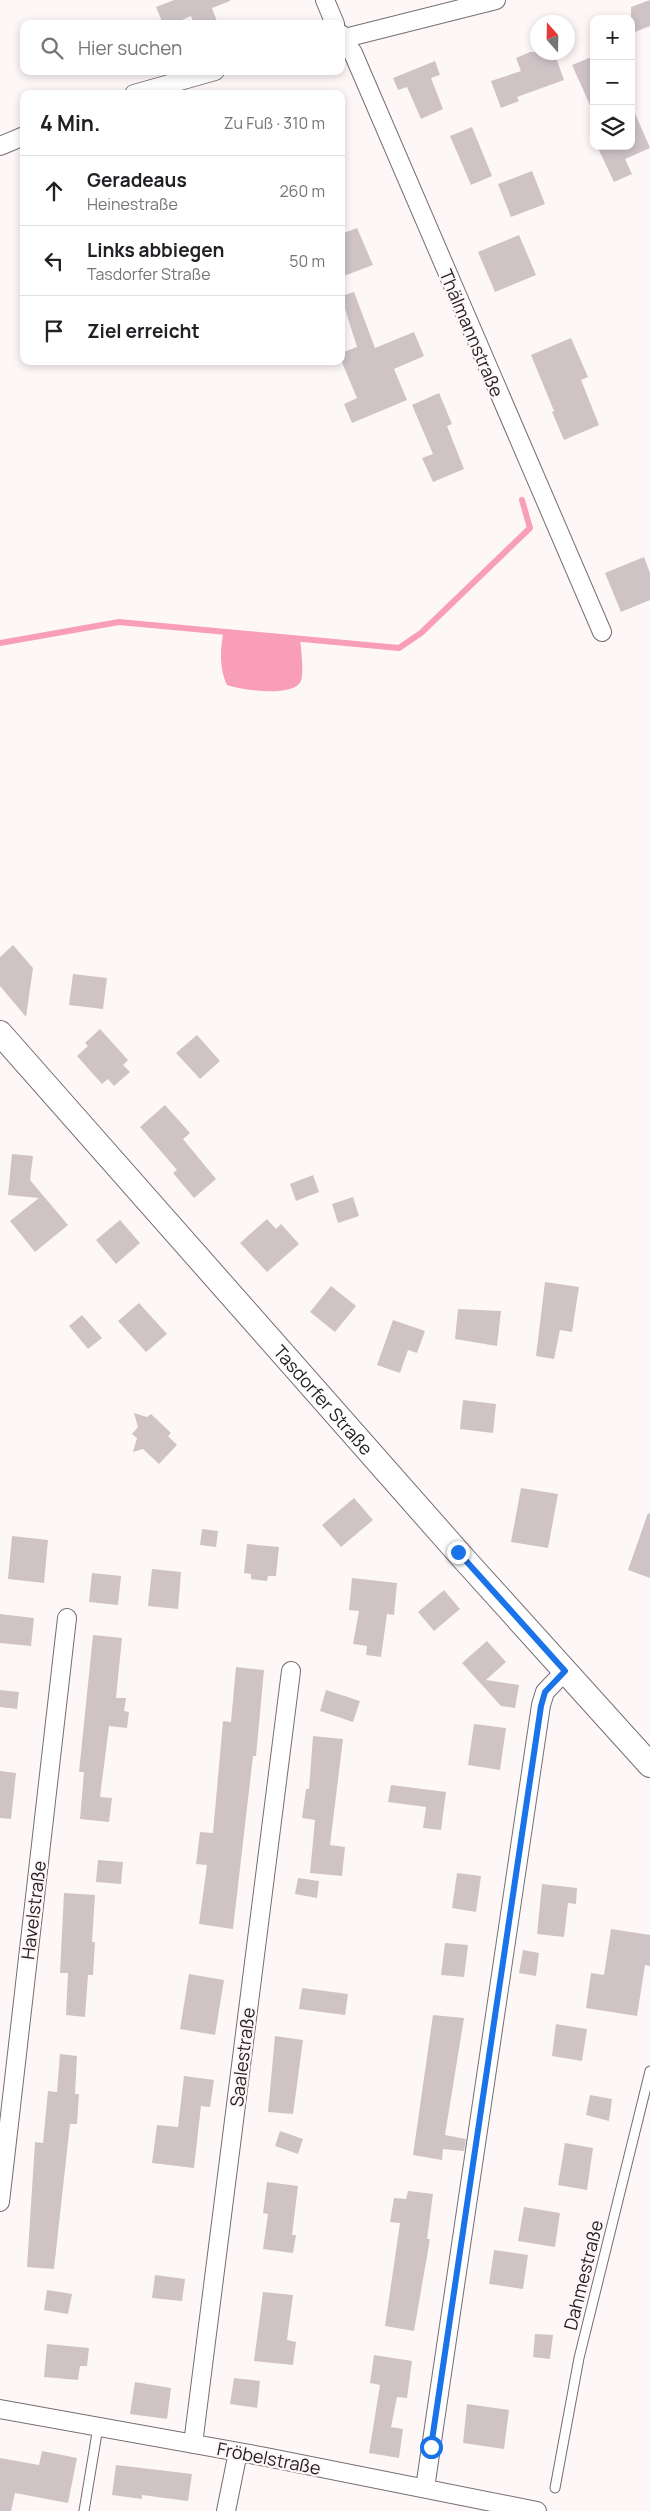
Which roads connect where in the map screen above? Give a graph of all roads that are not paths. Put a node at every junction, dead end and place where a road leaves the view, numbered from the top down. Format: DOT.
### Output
graph roads {
  1 [pos="324,0"];
  2 [pos="496,0"];
  3 [pos="333,20"];
  4 [pos="345,33"];
  5 [pos="345,41"];
  6 [pos="201,75"];
  7 [pos="148,90"];
  8 [pos="20,138"];
  9 [pos="0,146"];
  10 [pos="602,632"];
  11 [pos="0,1033"];
  12 [pos="67,1618"];
  13 [pos="291,1671"];
  14 [pos="565,1671"];
  15 [pos="650,1765"];
  16 [pos="650,2071"];
  17 [pos="0,2202"];
  18 [pos="0,2409"];
  19 [pos="98,2428"];
  20 [pos="193,2444"];
  21 [pos="238,2452"];
  22 [pos="425,2488"];
  23 [pos="555,2488"];
  24 [pos="84,2511"];
  25 [pos="226,2511"];
  26 [pos="537,2511"];
  1 -- 3 [label="street, Thälmannstraße"];
  2 -- 4 [label="street"];
  5 -- 10 [label="street, Thälmannstraße"];
  6 -- 7 [label="street"];
  8 -- 9 [label="street"];
  11 -- 14 [label="main road, Tasdorfer Straße"];
  12 -- 17 [label="street, Havelstraße"];
  13 -- 20 [label="street, Saalestraße"];
  14 -- 15 [label="main road, Tasdorfer Straße"];
  14 -- 22 [label="street"];
  16 -- 23 [label="lane, Dahmestraße"];
  18 -- 19 [label="street, Fröbelstraße"];
  19 -- 20 [label="street, Fröbelstraße"];
  19 -- 24 [label="lane"];
  20 -- 21 [label="street, Fröbelstraße"];
  21 -- 22 [label="street, Fröbelstraße"];
  21 -- 25 [label="street"];
  22 -- 26 [label="street, Fröbelstraße"];
}
